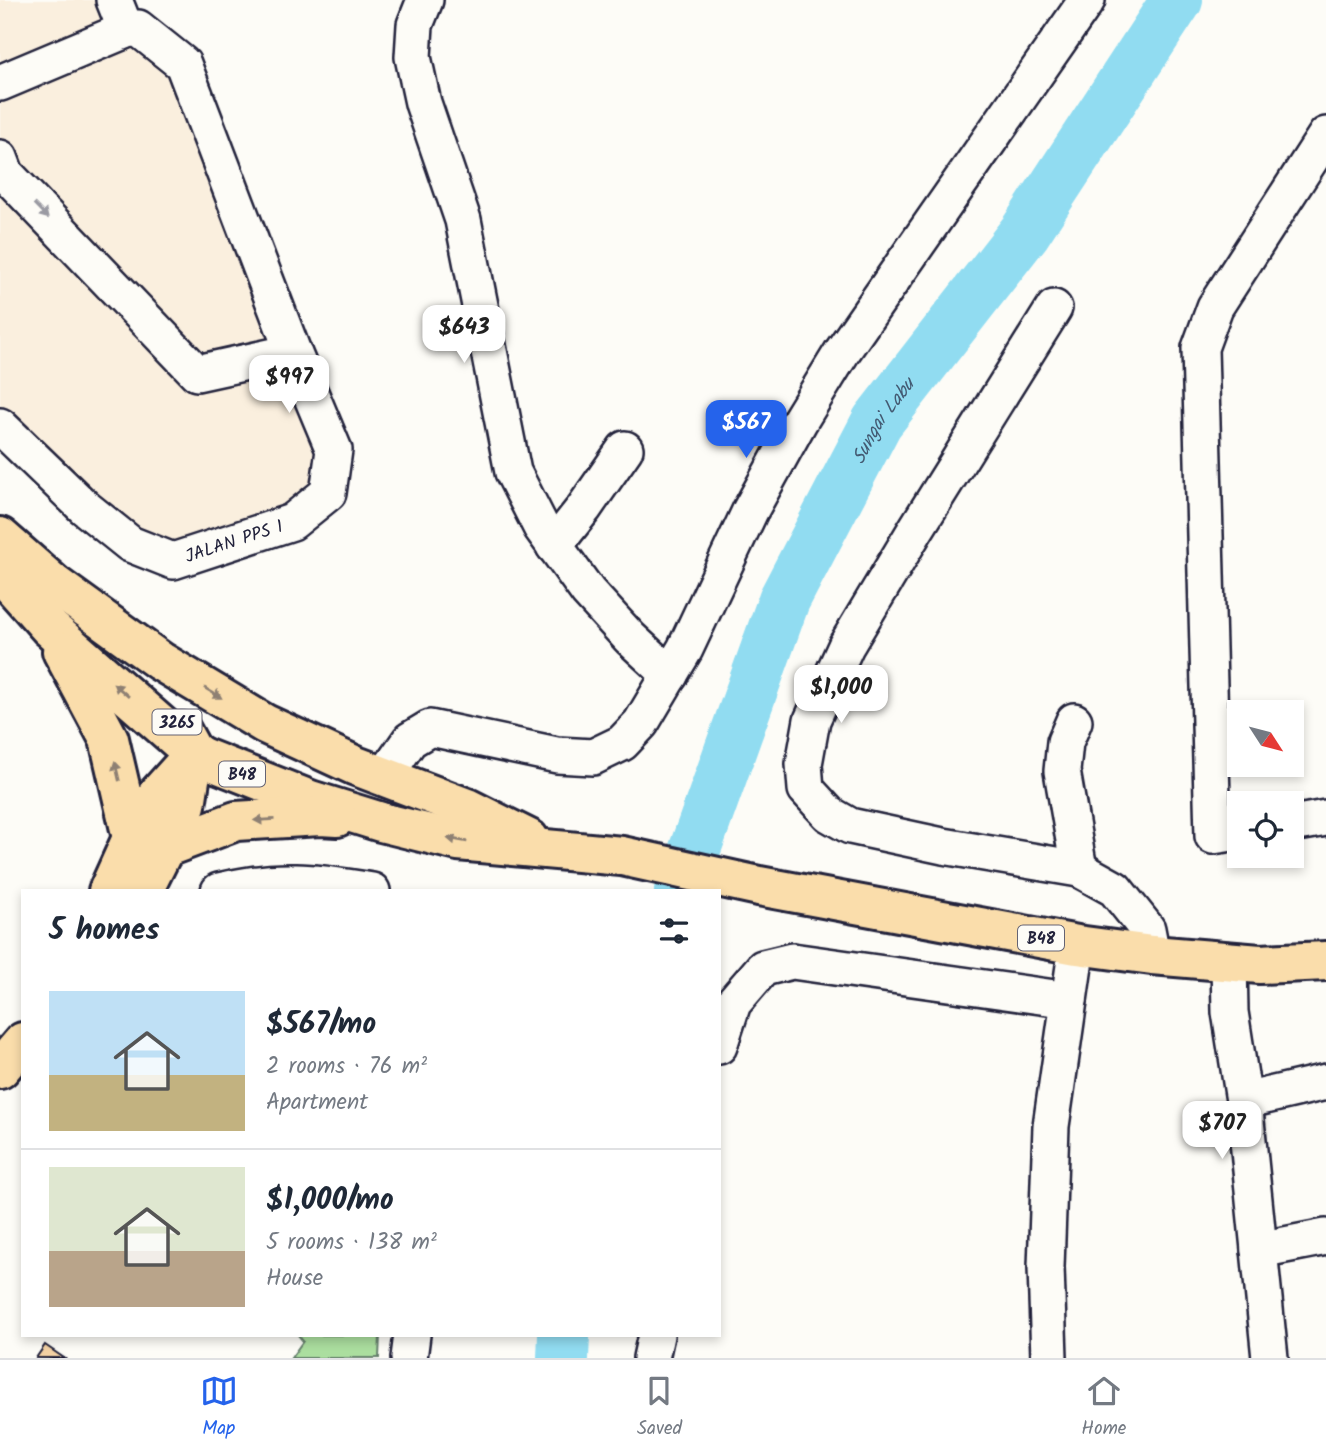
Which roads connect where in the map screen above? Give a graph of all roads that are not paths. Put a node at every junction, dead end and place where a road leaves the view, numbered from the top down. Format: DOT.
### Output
graph roads {
  1 [pos="425,0"];
  2 [pos="1087,0"];
  3 [pos="126,20"];
  4 [pos="0,83"];
  5 [pos="1326,135"];
  6 [pos="0,158"];
  7 [pos="1054,308"];
  8 [pos="293,352"];
  9 [pos="0,426"];
  10 [pos="625,449"];
  11 [pos="0,537"];
  12 [pos="554,546"];
  13 [pos="0,572"];
  14 [pos="55,586"];
  15 [pos="50,628"];
  16 [pos="670,675"];
  17 [pos="1074,721"];
  18 [pos="194,754"];
  19 [pos="370,771"];
  20 [pos="1326,818"];
  21 [pos="380,822"];
  22 [pos="1304,822"];
  23 [pos="1227,834"];
  24 [pos="149,843"];
  25 [pos="549,850"];
  26 [pos="1079,869"];
  27 [pos="110,889"];
  28 [pos="143,889"];
  29 [pos="230,889"];
  30 [pos="359,889"];
  31 [pos="1077,945"];
  32 [pos="1153,955"];
  33 [pos="1229,961"];
  34 [pos="1326,961"];
  35 [pos="1069,1000"];
  36 [pos="721,1040"];
  37 [pos="21,1044"];
  38 [pos="0,1069"];
  39 [pos="1326,1082"];
  40 [pos="1244,1101"];
  41 [pos="1326,1237"];
  42 [pos="1259,1250"];
  43 [pos="412,1337"];
  44 [pos="656,1337"];
  45 [pos="409,1358"];
  46 [pos="652,1358"];
  47 [pos="1048,1358"];
  48 [pos="1270,1358"];
  1 -- 12 [label="street"];
  2 -- 16 [label="street"];
  3 -- 4 [label="street"];
  3 -- 8 [label="street, JALAN PPS 1"];
  5 -- 23 [label="street"];
  6 -- 8 [label="street, one-way"];
  7 -- 26 [label="street"];
  8 -- 9 [label="street, JALAN PPS 1"];
  10 -- 12 [label="street"];
  11 -- 14 [label="main road, B48"];
  12 -- 16 [label="street"];
  13 -- 15 [label="main road, B48"];
  14 -- 18 [label="main road, 3265"];
  14 -- 19 [label="main road, B48, one-way"];
  18 -- 15 [label="main road, B48, one-way"];
  24 -- 15 [label="main road, one-way"];
  16 -- 19 [label="street"];
  17 -- 26 [label="street"];
  18 -- 19 [label="main road, 3265"];
  18 -- 21 [label="main road, B48"];
  18 -- 24 [label="main road, 3265"];
  19 -- 25 [label="main road, B48"];
  20 -- 22 [label="street"];
  21 -- 24 [label="main road, one-way"];
  25 -- 21 [label="main road, B48, one-way"];
  24 -- 27 [label="main road, 3265"];
  24 -- 28 [label="main road, 3265"];
  25 -- 31 [label="main road, B48"];
  26 -- 32 [label="street"];
  29 -- 30 [label="street"];
  31 -- 32 [label="main road, B48"];
  31 -- 35 [label="street"];
  32 -- 33 [label="main road, B48"];
  33 -- 34 [label="main road, B48"];
  33 -- 40 [label="street"];
  35 -- 36 [label="street"];
  35 -- 47 [label="street"];
  37 -- 38 [label="main road"];
  39 -- 40 [label="street"];
  40 -- 42 [label="street"];
  41 -- 42 [label="street"];
  42 -- 48 [label="street"];
  43 -- 45 [label="street"];
  44 -- 46 [label="street"];
}
